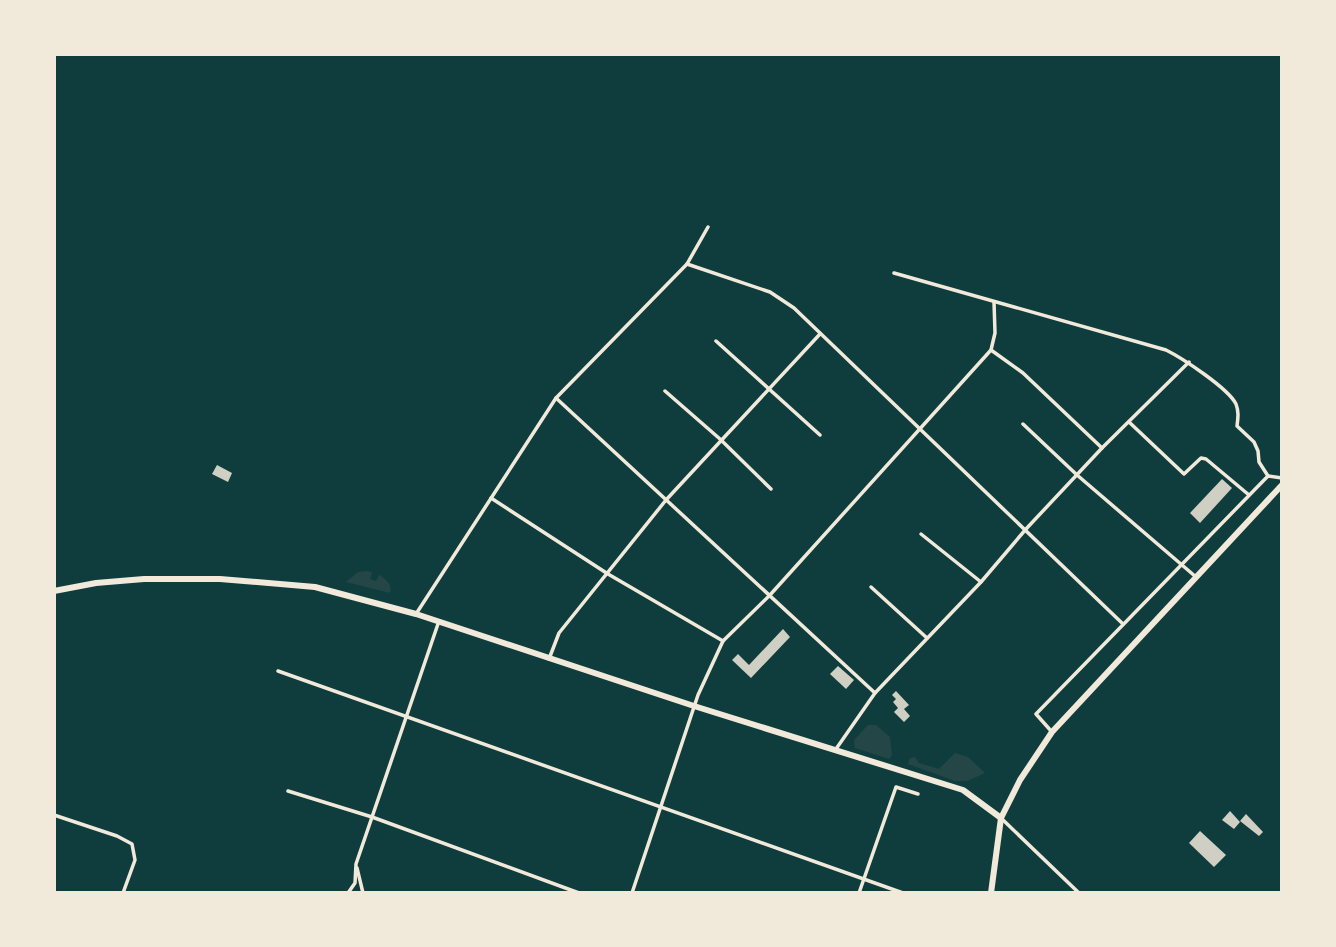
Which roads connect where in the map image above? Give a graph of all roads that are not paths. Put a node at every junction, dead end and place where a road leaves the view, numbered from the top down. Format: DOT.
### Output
graph roads {
  1 [pos="708,227"];
  2 [pos="687,264"];
  3 [pos="894,273"];
  4 [pos="994,302"];
  5 [pos="820,334"];
  6 [pos="716,341"];
  7 [pos="991,350"];
  8 [pos="1189,362"];
  9 [pos="767,389"];
  10 [pos="665,391"];
  11 [pos="556,398"];
  12 [pos="1129,422"];
  13 [pos="1023,424"];
  14 [pos="920,427"];
  15 [pos="820,435"];
  16 [pos="720,439"];
  17 [pos="1102,448"];
  18 [pos="1077,475"];
  19 [pos="1268,476"];
  20 [pos="1282,478"];
  21 [pos="1282,485"];
  22 [pos="771,489"];
  23 [pos="1249,495"];
  24 [pos="491,498"];
  25 [pos="666,500"];
  26 [pos="1026,529"];
  27 [pos="921,534"];
  28 [pos="1180,564"];
  29 [pos="608,574"];
  30 [pos="1196,577"];
  31 [pos="981,582"];
  32 [pos="871,587"];
  33 [pos="54,592"];
  34 [pos="771,596"];
  35 [pos="416,614"];
  36 [pos="439,621"];
  37 [pos="1123,624"];
  38 [pos="927,638"];
  39 [pos="723,641"];
  40 [pos="549,659"];
  41 [pos="278,671"];
  42 [pos="875,693"];
  43 [pos="694,706"];
  44 [pos="406,715"];
  45 [pos="1052,732"];
  46 [pos="836,749"];
  47 [pos="288,791"];
  48 [pos="918,794"];
  49 [pos="661,808"];
  50 [pos="54,815"];
  51 [pos="372,817"];
  52 [pos="1001,818"];
  53 [pos="356,864"];
  54 [pos="864,879"];
  55 [pos="123,893"];
  56 [pos="348,893"];
  57 [pos="363,893"];
  58 [pos="579,893"];
  59 [pos="632,893"];
  60 [pos="859,893"];
  61 [pos="903,893"];
  62 [pos="991,893"];
  63 [pos="1079,893"];
  1 -- 2 [label="street"];
  2 -- 5 [label="street"];
  2 -- 11 [label="street"];
  3 -- 4 [label="street"];
  4 -- 7 [label="street"];
  4 -- 8 [label="street"];
  5 -- 9 [label="street"];
  5 -- 14 [label="street"];
  6 -- 9 [label="street"];
  7 -- 14 [label="street"];
  7 -- 17 [label="street"];
  8 -- 12 [label="street"];
  8 -- 19 [label="street"];
  9 -- 15 [label="street"];
  9 -- 16 [label="street"];
  10 -- 16 [label="street"];
  11 -- 24 [label="street"];
  11 -- 25 [label="street"];
  12 -- 17 [label="street"];
  12 -- 23 [label="street"];
  13 -- 18 [label="street"];
  14 -- 26 [label="street"];
  14 -- 34 [label="street"];
  16 -- 22 [label="street"];
  16 -- 25 [label="street"];
  17 -- 18 [label="street"];
  18 -- 26 [label="street"];
  18 -- 28 [label="street"];
  19 -- 20 [label="street"];
  19 -- 23 [label="street"];
  21 -- 30 [label="main road"];
  23 -- 28 [label="street"];
  24 -- 29 [label="street"];
  24 -- 35 [label="street"];
  25 -- 29 [label="street"];
  25 -- 34 [label="street"];
  26 -- 31 [label="street"];
  26 -- 37 [label="street"];
  27 -- 31 [label="street"];
  28 -- 30 [label="street"];
  28 -- 37 [label="street"];
  29 -- 39 [label="street"];
  29 -- 40 [label="street"];
  30 -- 45 [label="main road"];
  31 -- 38 [label="street"];
  32 -- 38 [label="street"];
  33 -- 35 [label="main road"];
  34 -- 39 [label="street"];
  34 -- 42 [label="street"];
  35 -- 36 [label="main road"];
  36 -- 40 [label="main road"];
  36 -- 44 [label="street"];
  37 -- 45 [label="street"];
  38 -- 42 [label="street"];
  39 -- 43 [label="street"];
  40 -- 43 [label="main road"];
  41 -- 44 [label="street"];
  42 -- 46 [label="street"];
  43 -- 46 [label="main road"];
  43 -- 49 [label="street"];
  44 -- 49 [label="street"];
  44 -- 51 [label="street"];
  45 -- 52 [label="main road"];
  46 -- 52 [label="main road"];
  47 -- 51 [label="street"];
  48 -- 54 [label="street"];
  49 -- 54 [label="street"];
  49 -- 59 [label="street"];
  50 -- 55 [label="street"];
  51 -- 53 [label="street"];
  51 -- 58 [label="street"];
  52 -- 62 [label="main road"];
  52 -- 63 [label="street"];
  53 -- 56 [label="street"];
  53 -- 57 [label="street"];
  54 -- 60 [label="street"];
  54 -- 61 [label="street"];
}
